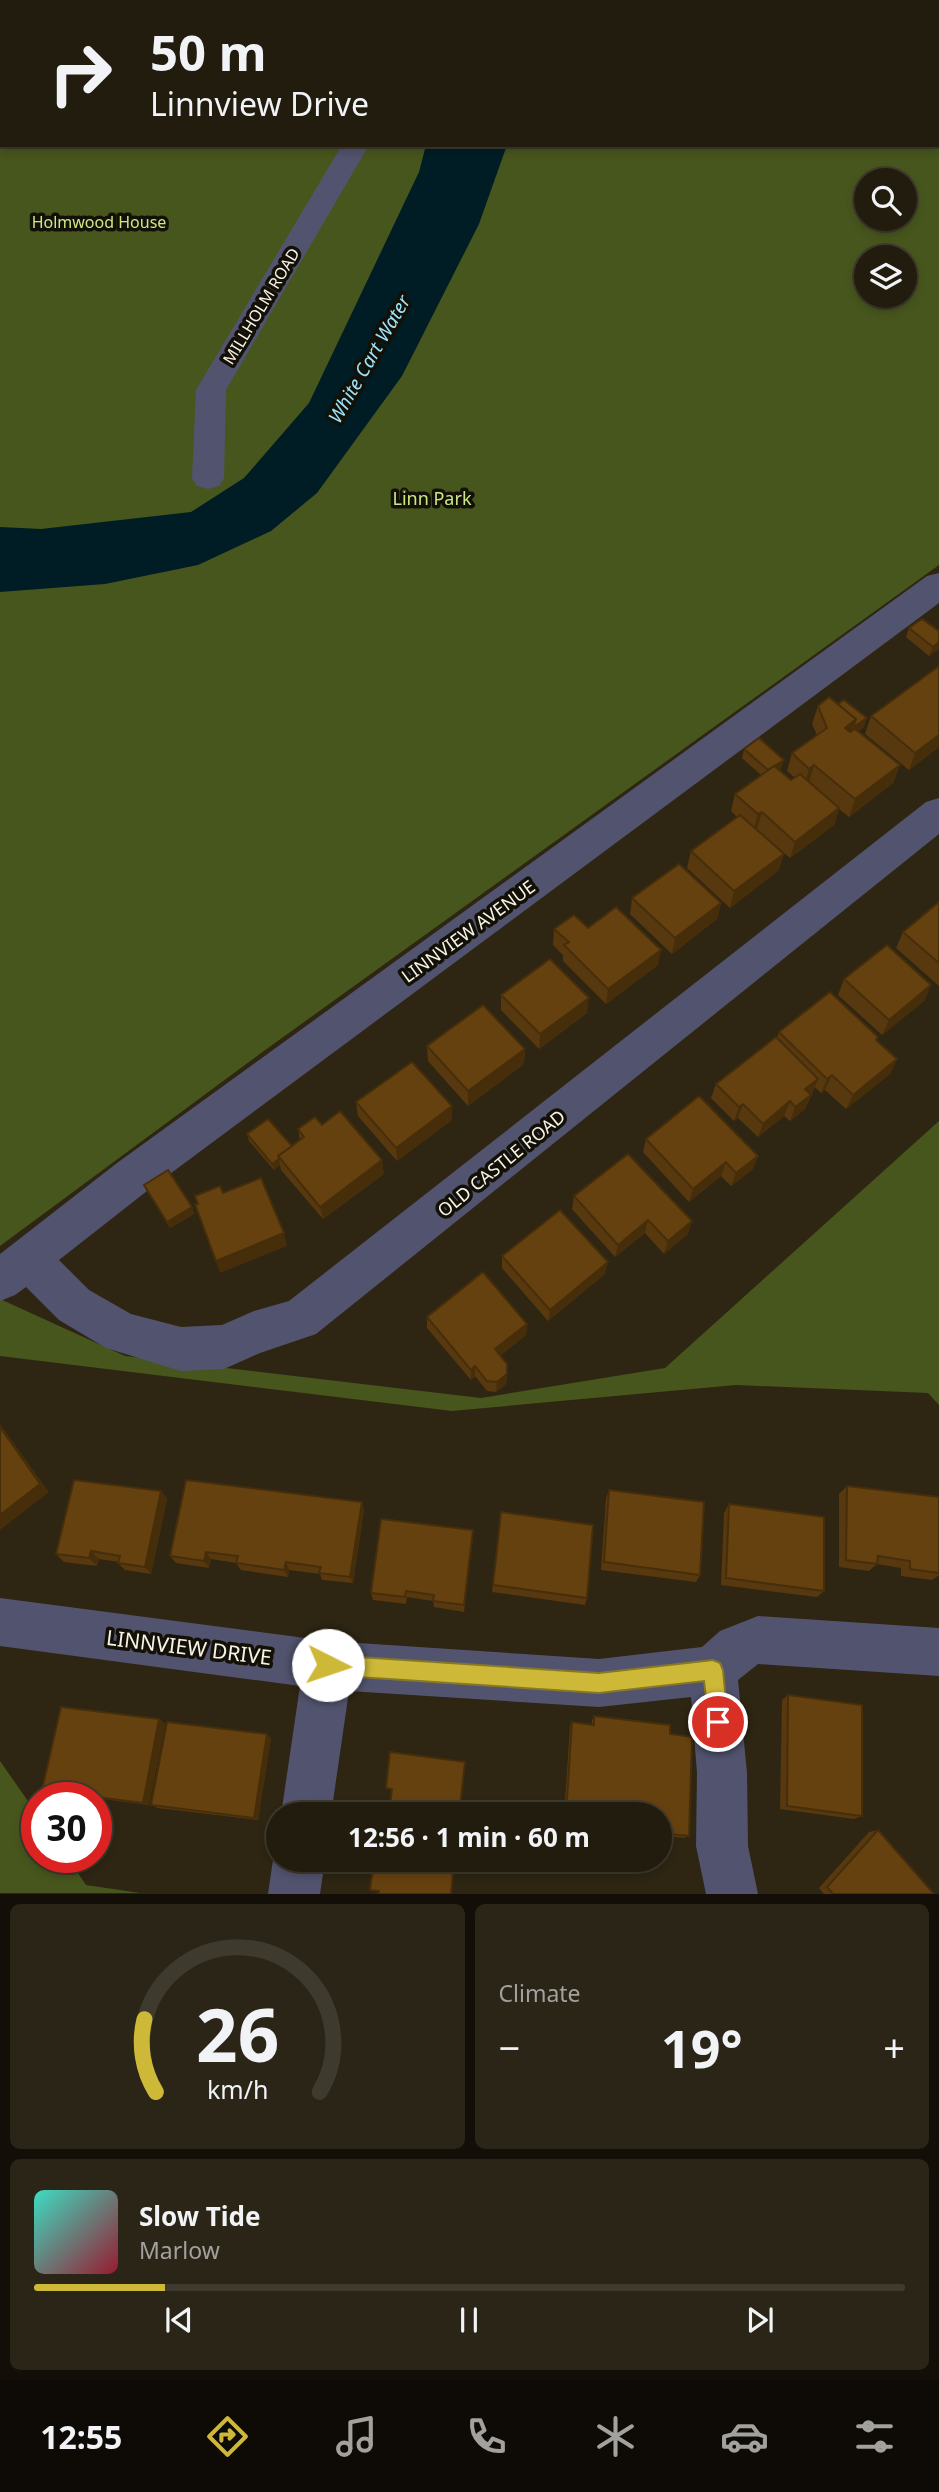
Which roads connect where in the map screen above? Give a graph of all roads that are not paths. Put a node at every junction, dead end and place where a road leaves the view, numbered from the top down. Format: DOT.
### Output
graph roads {
  1 [pos="355,147"];
  2 [pos="208,478"];
  3 [pos="939,585"];
  4 [pos="939,813"];
  5 [pos="14,1270"];
  6 [pos="0,1622"];
  7 [pos="939,1652"];
  8 [pos="328,1665"];
  9 [pos="713,1670"];
  10 [pos="308,1802"];
  11 [pos="297,1872"];
  12 [pos="294,1894"];
  13 [pos="732,1894"];
  1 -- 2 [label="street, MILLHOLM ROAD"];
  3 -- 5 [label="street, LINNVIEW AVENUE"];
  4 -- 5 [label="street, OLD CASTLE ROAD"];
  6 -- 8 [label="street, LINNVIEW DRIVE"];
  7 -- 9 [label="street"];
  8 -- 9 [label="street, LINNVIEW DRIVE"];
  8 -- 10 [label="street"];
  9 -- 13 [label="street"];
  11 -- 12 [label="street"];
}
